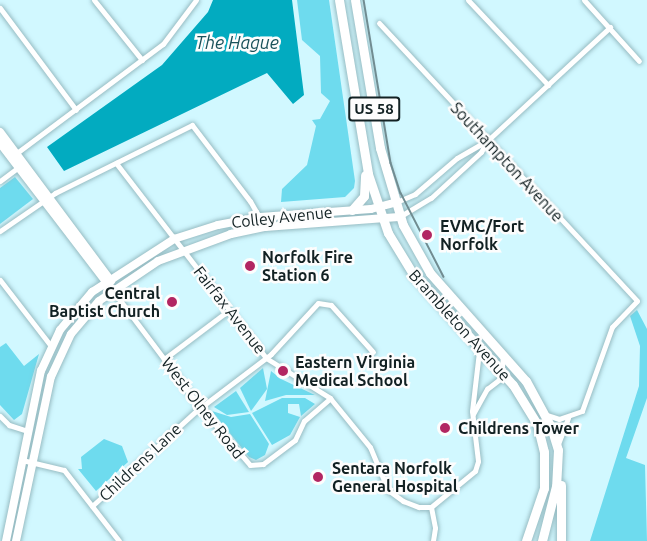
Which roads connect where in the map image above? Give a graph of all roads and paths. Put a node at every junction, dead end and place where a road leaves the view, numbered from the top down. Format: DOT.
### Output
graph roads {
  1 [pos="94,0"];
  2 [pos="196,0"];
  3 [pos="339,0"];
  4 [pos="355,0"];
  5 [pos="468,0"];
  6 [pos="585,0"];
  7 [pos="0,8"];
  8 [pos="379,23"];
  9 [pos="610,27"];
  10 [pos="142,60"];
  11 [pos="639,61"];
  12 [pos="548,85"];
  13 [pos="76,110"];
  14 [pos="0,132"];
  15 [pos="487,141"];
  16 [pos="0,143"];
  17 [pos="363,143"];
  18 [pos="13,155"];
  19 [pos="116,163"];
  20 [pos="21,165"];
  21 [pos="0,182"];
  22 [pos="46,198"];
  23 [pos="394,203"];
  24 [pos="378,208"];
  25 [pos="352,210"];
  26 [pos="260,217"];
  27 [pos="399,217"];
  28 [pos="382,219"];
  29 [pos="264,227"];
  30 [pos="0,231"];
  31 [pos="174,239"];
  32 [pos="182,250"];
  33 [pos="0,280"];
  34 [pos="108,280"];
  35 [pos="113,291"];
  36 [pos="229,310"];
  37 [pos="51,346"];
  38 [pos="478,346"];
  39 [pos="373,352"];
  40 [pos="502,354"];
  41 [pos="266,358"];
  42 [pos="164,359"];
  43 [pos="503,374"];
  44 [pos="330,398"];
  45 [pos="201,408"];
  46 [pos="547,415"];
  47 [pos="0,416"];
  48 [pos="472,416"];
  49 [pos="568,418"];
  50 [pos="28,431"];
  51 [pos="558,450"];
  52 [pos="22,460"];
  53 [pos="33,462"];
  54 [pos="92,506"];
  55 [pos="431,507"];
  56 [pos="6,541"];
  57 [pos="16,541"];
  58 [pos="119,541"];
  59 [pos="433,541"];
  60 [pos="526,541"];
  61 [pos="542,541"];
  62 [pos="561,541"];
  1 -- 10 [label="street"];
  2 -- 10 [label="street"];
  3 -- 17 [label="main road, Brambleton Avenue / US 58"];
  4 -- 23 [label="main road, Brambleton Avenue / US 58"];
  5 -- 12 [label="street"];
  6 -- 9 [label="street"];
  7 -- 13 [label="street"];
  8 -- 15 [label="street, Southampton Avenue"];
  9 -- 11 [label="street"];
  9 -- 12 [label="street, Colley Avenue"];
  10 -- 13 [label="street"];
  12 -- 15 [label="street, Colley Avenue"];
  13 -- 18 [label="street"];
  14 -- 18 [label="main road, West Olney Road"];
  15 -- 23 [label="street, Colley Avenue"];
  15 -- 27 [label="street, Colley Avenue"];
  15 -- 49 [label="street, Southampton Avenue"];
  16 -- 18 [label="main road, West Olney Road"];
  17 -- 24 [label="main road, Brambleton Avenue / US 58"];
  17 -- 25 [label="main road"];
  18 -- 20 [label="main road, West Olney Road"];
  19 -- 22 [label="street"];
  19 -- 26 [label="street"];
  19 -- 31 [label="street, Fairfax Avenue"];
  20 -- 21 [label="street"];
  20 -- 22 [label="main road, West Olney Road"];
  22 -- 30 [label="street"];
  22 -- 34 [label="main road, West Olney Road"];
  23 -- 24 [label="main road, Colley Avenue"];
  23 -- 27 [label="main road, Brambleton Avenue / US 58"];
  24 -- 25 [label="main road, Colley Avenue"];
  24 -- 28 [label="main road, Brambleton Avenue / US 58"];
  25 -- 26 [label="main road, Colley Avenue"];
  26 -- 29 [label="street"];
  26 -- 31 [label="main road, Colley Avenue"];
  27 -- 28 [label="main road, Colley Avenue"];
  27 -- 40 [label="main road, Brambleton Avenue / US 58"];
  28 -- 29 [label="main road, Colley Avenue"];
  28 -- 38 [label="main road, Brambleton Avenue / US 58"];
  29 -- 32 [label="main road, Colley Avenue"];
  31 -- 32 [label="street, Fairfax Avenue"];
  31 -- 34 [label="main road, Colley Avenue"];
  32 -- 35 [label="main road, Colley Avenue"];
  32 -- 36 [label="street, Fairfax Avenue"];
  33 -- 37 [label="street"];
  34 -- 35 [label="main road, West Olney Road"];
  34 -- 37 [label="main road, Colley Avenue"];
  35 -- 42 [label="street, West Olney Road"];
  35 -- 53 [label="main road, Colley Avenue"];
  36 -- 41 [label="street, Fairfax Avenue"];
  36 -- 42 [label="street"];
  37 -- 50 [label="main road, Colley Avenue"];
  38 -- 43 [label="main road, Brambleton Avenue / US 58"];
  38 -- 48 [label="street"];
  39 -- 41 [label="street, Childrens Lane"];
  40 -- 43 [label="street"];
  40 -- 46 [label="main road, Brambleton Avenue / US 58"];
  41 -- 44 [label="street, Fairfax Avenue"];
  41 -- 45 [label="street, Childrens Lane"];
  42 -- 45 [label="street, West Olney Road"];
  43 -- 48 [label="street"];
  43 -- 60 [label="main road, Brambleton Avenue / US 58"];
  44 -- 45 [label="street, West Olney Road"];
  44 -- 55 [label="street, Fairfax Avenue"];
  45 -- 54 [label="street, Childrens Lane"];
  46 -- 49 [label="street"];
  46 -- 51 [label="main road, Brambleton Avenue / US 58"];
  47 -- 50 [label="street"];
  48 -- 55 [label="street"];
  49 -- 51 [label="street"];
  50 -- 52 [label="main road, Colley Avenue"];
  51 -- 61 [label="main road, Brambleton Avenue / US 58"];
  51 -- 62 [label="main road"];
  52 -- 53 [label="street"];
  52 -- 56 [label="main road, Colley Avenue"];
  53 -- 54 [label="street"];
  53 -- 57 [label="main road, Colley Avenue"];
  54 -- 58 [label="street"];
  55 -- 59 [label="street"];
}
